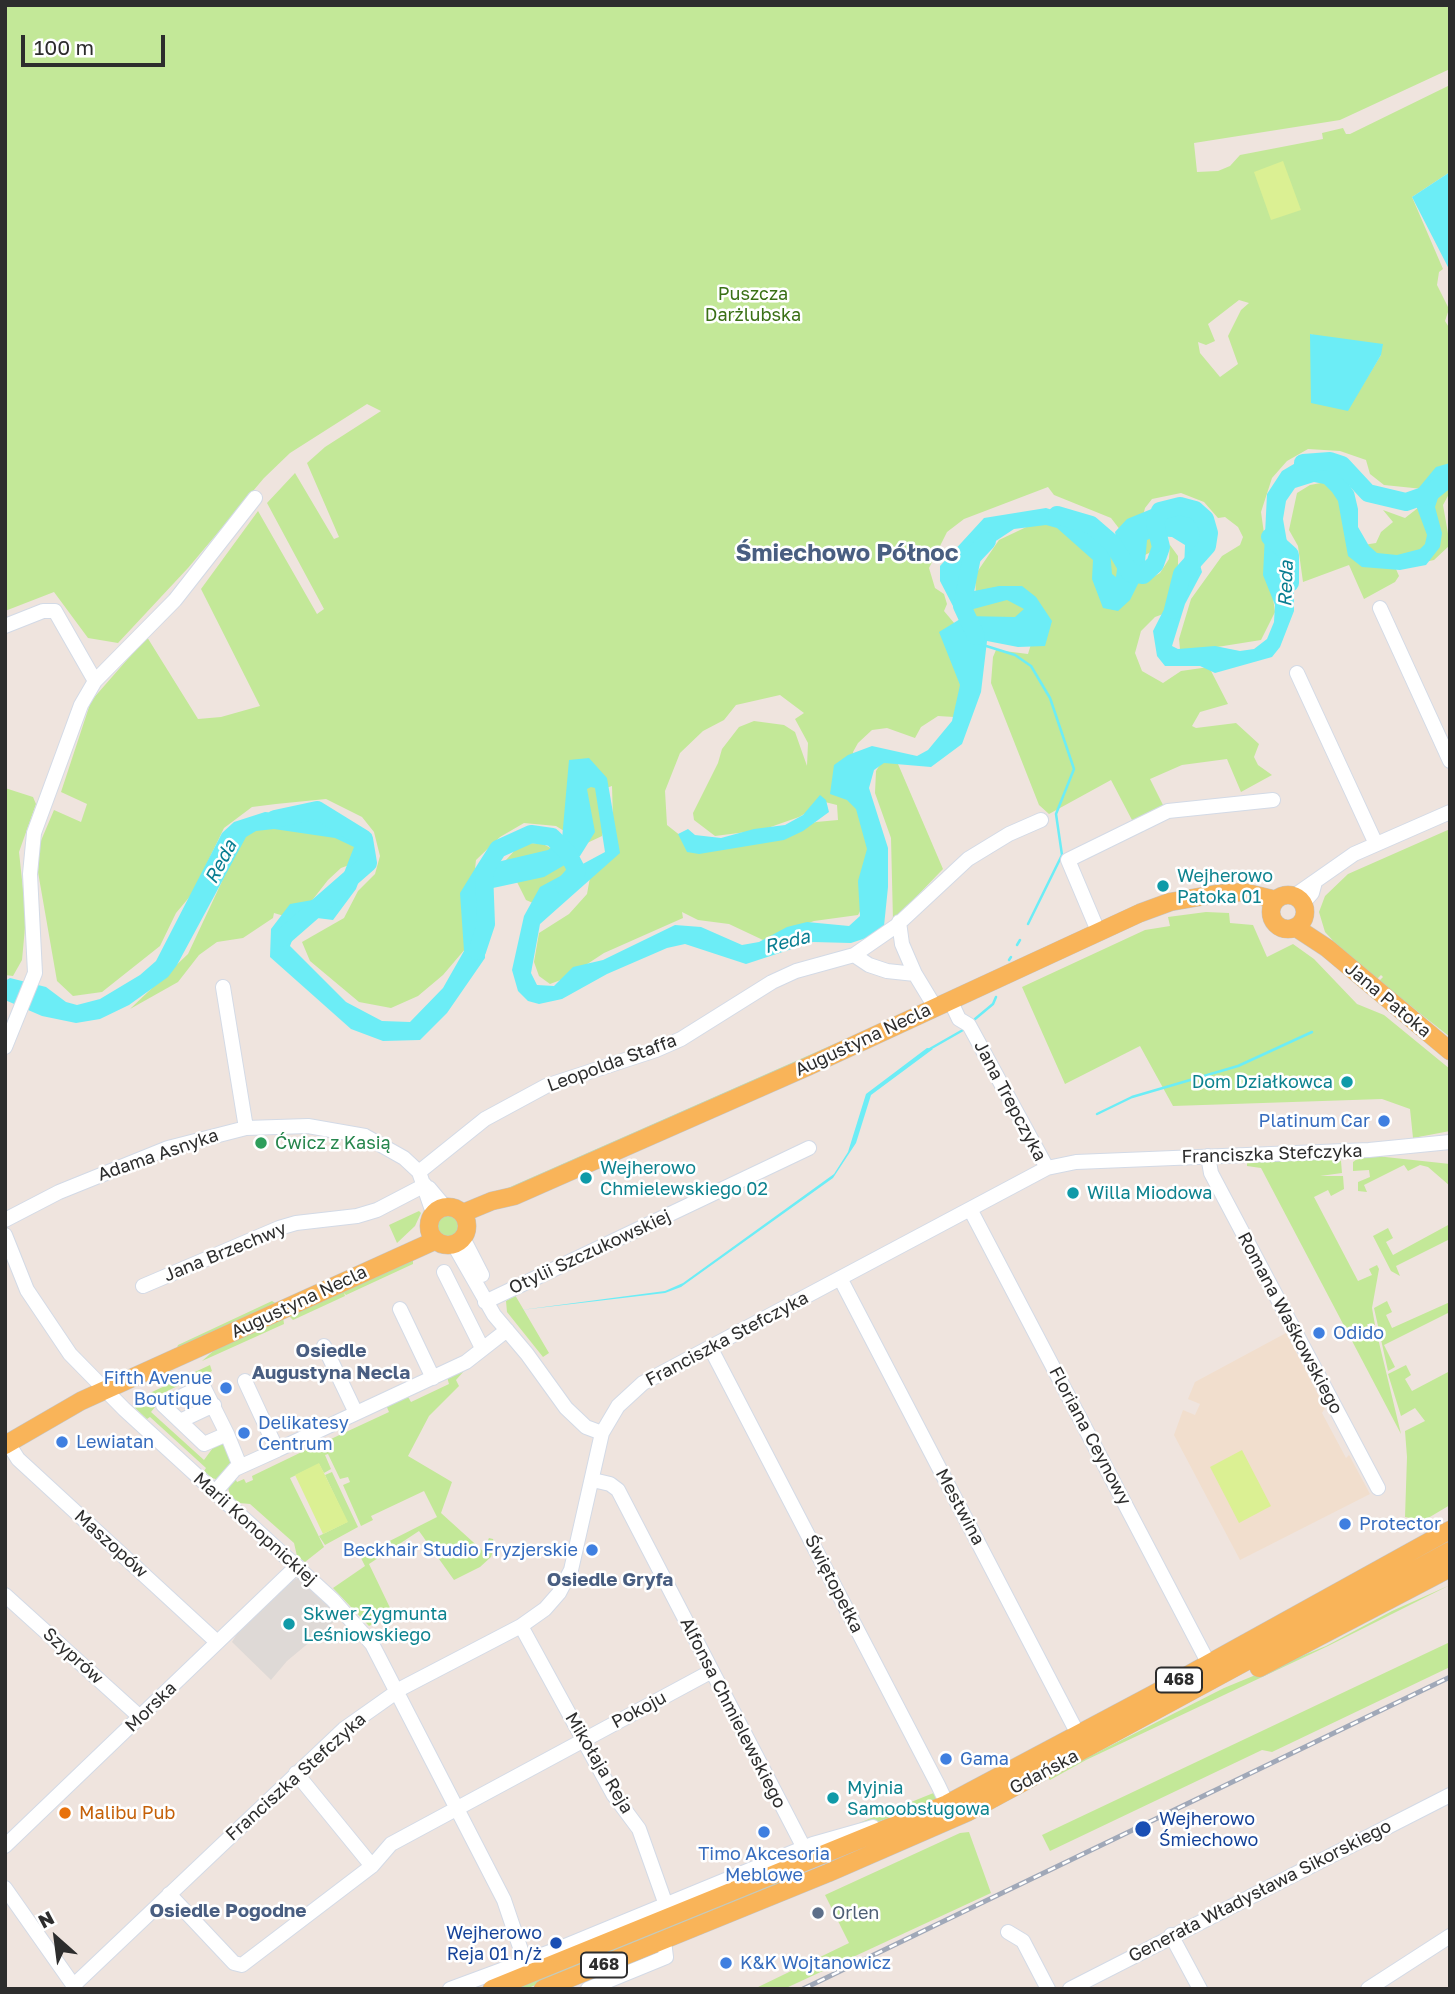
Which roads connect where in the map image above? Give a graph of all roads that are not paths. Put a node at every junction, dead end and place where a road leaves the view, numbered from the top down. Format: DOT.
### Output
graph roads {
  1 [pos="255,498"];
  2 [pos="1380,608"];
  3 [pos="5,626"];
  4 [pos="1297,673"];
  5 [pos="95,681"];
  6 [pos="1450,761"];
  7 [pos="1273,800"];
  8 [pos="1450,812"];
  9 [pos="1041,820"];
  10 [pos="1376,844"];
  11 [pos="1291,909"];
  12 [pos="899,922"];
  13 [pos="1098,931"];
  14 [pos="854,955"];
  15 [pos="915,974"];
  16 [pos="223,987"];
  17 [pos="943,1004"];
  18 [pos="5,1047"];
  19 [pos="1450,1051"];
  20 [pos="246,1128"];
  21 [pos="1446,1147"];
  22 [pos="809,1148"];
  23 [pos="1208,1156"];
  24 [pos="1047,1168"];
  25 [pos="422,1178"];
  26 [pos="970,1209"];
  27 [pos="439,1210"];
  28 [pos="5,1220"];
  29 [pos="462,1230"];
  30 [pos="5,1235"];
  31 [pos="431,1235"];
  32 [pos="443,1272"];
  33 [pos="840,1278"];
  34 [pos="143,1286"];
  35 [pos="490,1300"];
  36 [pos="400,1309"];
  37 [pos="507,1330"];
  38 [pos="324,1346"];
  39 [pos="710,1347"];
  40 [pos="482,1348"];
  41 [pos="433,1378"];
  42 [pos="245,1381"];
  43 [pos="107,1393"];
  44 [pos="214,1405"];
  45 [pos="356,1413"];
  46 [pos="180,1421"];
  47 [pos="602,1433"];
  48 [pos="227,1434"];
  49 [pos="7,1444"];
  50 [pos="277,1450"];
  51 [pos="240,1466"];
  52 [pos="593,1480"];
  53 [pos="1378,1488"];
  54 [pos="215,1492"];
  55 [pos="1450,1530"];
  56 [pos="1450,1551"];
  57 [pos="297,1566"];
  58 [pos="1450,1568"];
  59 [pos="1450,1581"];
  60 [pos="5,1595"];
  61 [pos="1357,1619"];
  62 [pos="521,1626"];
  63 [pos="217,1642"];
  64 [pos="712,1671"];
  65 [pos="1210,1672"];
  66 [pos="397,1691"];
  67 [pos="141,1717"];
  68 [pos="1079,1735"];
  69 [pos="583,1739"];
  70 [pos="296,1773"];
  71 [pos="1450,1795"];
  72 [pos="947,1804"];
  73 [pos="455,1808"];
  74 [pos="906,1822"];
  75 [pos="945,1823"];
  76 [pos="5,1846"];
  77 [pos="804,1848"];
  78 [pos="372,1866"];
  79 [pos="5,1888"];
  80 [pos="169,1895"];
  81 [pos="666,1905"];
  82 [pos="1008,1933"];
  83 [pos="1171,1935"];
  84 [pos="1450,1936"];
  85 [pos="664,1941"];
  86 [pos="525,1962"];
  87 [pos="75,1987"];
  88 [pos="450,1989"];
  89 [pos="492,1989"];
  90 [pos="543,1989"];
  91 [pos="588,1989"];
  92 [pos="1048,1989"];
  93 [pos="1070,1989"];
  94 [pos="1200,1989"];
  95 [pos="1368,1989"];
  1 -- 5 [label="street"];
  2 -- 6 [label="street"];
  3 -- 5 [label="street"];
  4 -- 10 [label="street"];
  5 -- 18 [label="street"];
  7 -- 13 [label="street"];
  8 -- 10 [label="street"];
  9 -- 12 [label="street, Leopolda Staffa"];
  10 -- 11 [label="street"];
  11 -- 13 [label="main road, Augustyna Necla"];
  11 -- 19 [label="main road, Jana Patoka"];
  12 -- 14 [label="street, Leopolda Staffa"];
  12 -- 15 [label="street"];
  13 -- 17 [label="main road, Augustyna Necla"];
  14 -- 15 [label="street"];
  14 -- 25 [label="street, Leopolda Staffa"];
  15 -- 17 [label="street"];
  16 -- 20 [label="street"];
  17 -- 24 [label="street, Jana Trepczyka"];
  17 -- 29 [label="main road, Augustyna Necla"];
  20 -- 25 [label="street, Adama Asnyka"];
  20 -- 28 [label="street, Adama Asnyka"];
  21 -- 23 [label="street, Franciszka Stefczyka"];
  22 -- 35 [label="street, Otylii Szczukowskiej"];
  23 -- 24 [label="street, Franciszka Stefczyka"];
  23 -- 53 [label="street, Romana Waśkowskiego"];
  24 -- 26 [label="street, Franciszka Stefczyka"];
  25 -- 27 [label="street, Adama Asnyka"];
  25 -- 34 [label="street, Jana Brzechwy"];
  26 -- 33 [label="street, Franciszka Stefczyka"];
  26 -- 65 [label="street, Floriana Ceynowy"];
  27 -- 29 [label="main road"];
  27 -- 31 [label="main road"];
  29 -- 31 [label="main road"];
  29 -- 35 [label="street"];
  30 -- 43 [label="street, Marii Konopnickiej"];
  31 -- 43 [label="main road, Augustyna Necla"];
  32 -- 40 [label="street"];
  33 -- 39 [label="street, Franciszka Stefczyka"];
  33 -- 68 [label="street, Mestwina"];
  35 -- 37 [label="street"];
  36 -- 41 [label="street"];
  37 -- 40 [label="street"];
  37 -- 47 [label="street"];
  38 -- 45 [label="street"];
  39 -- 47 [label="street, Franciszka Stefczyka"];
  39 -- 72 [label="street, Świętopełka"];
  40 -- 41 [label="street"];
  41 -- 45 [label="street"];
  42 -- 50 [label="street"];
  43 -- 49 [label="main road, Augustyna Necla"];
  43 -- 54 [label="street, Marii Konopnickiej"];
  44 -- 46 [label="street"];
  44 -- 46 [label="street"];
  44 -- 48 [label="street"];
  45 -- 50 [label="street"];
  46 -- 48 [label="street"];
  47 -- 52 [label="street, Franciszka Stefczyka"];
  48 -- 51 [label="street"];
  49 -- 63 [label="street, Maszopów"];
  50 -- 51 [label="street"];
  51 -- 54 [label="street"];
  52 -- 62 [label="street, Franciszka Stefczyka"];
  52 -- 64 [label="street, Alfonsa Chmielewskiego"];
  54 -- 57 [label="street, Marii Konopnickiej"];
  55 -- 65 [label="main road, Gdańska / 468"];
  56 -- 65 [label="main road, Gdańska / 468"];
  57 -- 63 [label="street, Morska"];
  57 -- 66 [label="street, Marii Konopnickiej"];
  58 -- 61 [label="main road"];
  59 -- 61 [label="main road"];
  60 -- 67 [label="street, Szyprów"];
  61 -- 65 [label="main road"];
  62 -- 66 [label="street, Franciszka Stefczyka"];
  62 -- 69 [label="street, Mikołaja Reja"];
  63 -- 67 [label="street, Morska"];
  64 -- 69 [label="street, Pokoju"];
  64 -- 77 [label="street, Alfonsa Chmielewskiego"];
  65 -- 68 [label="main road, Gdańska / 468"];
  65 -- 75 [label="main road, Gdańska / 468"];
  66 -- 70 [label="street, Franciszka Stefczyka"];
  66 -- 73 [label="street, Marii Konopnickiej"];
  67 -- 76 [label="street, Morska"];
  68 -- 72 [label="main road, Gdańska / 468"];
  69 -- 73 [label="street, Pokoju"];
  69 -- 81 [label="street, Mikołaja Reja"];
  70 -- 78 [label="street"];
  70 -- 80 [label="street, Franciszka Stefczyka"];
  71 -- 83 [label="street, Generała Władysława Sikorskiego"];
  72 -- 74 [label="main road, Gdańska / 468"];
  72 -- 75 [label="street"];
  73 -- 78 [label="street, Pokoju"];
  73 -- 86 [label="street, Marii Konopnickiej"];
  74 -- 77 [label="street, Gdańska"];
  74 -- 89 [label="main road, Gdańska / 468"];
  75 -- 85 [label="main road, Gdańska / 468"];
  77 -- 81 [label="street, Gdańska"];
  78 -- 80 [label="street, Pokoju"];
  79 -- 87 [label="street"];
  80 -- 87 [label="street, Franciszka Stefczyka"];
  81 -- 86 [label="street, Gdańska"];
  82 -- 92 [label="street"];
  83 -- 93 [label="street, Generała Władysława Sikorskiego"];
  83 -- 94 [label="street"];
  84 -- 95 [label="street"];
  85 -- 90 [label="main road, Gdańska / 468"];
  85 -- 91 [label="street"];
  86 -- 88 [label="street, Gdańska"];
}
